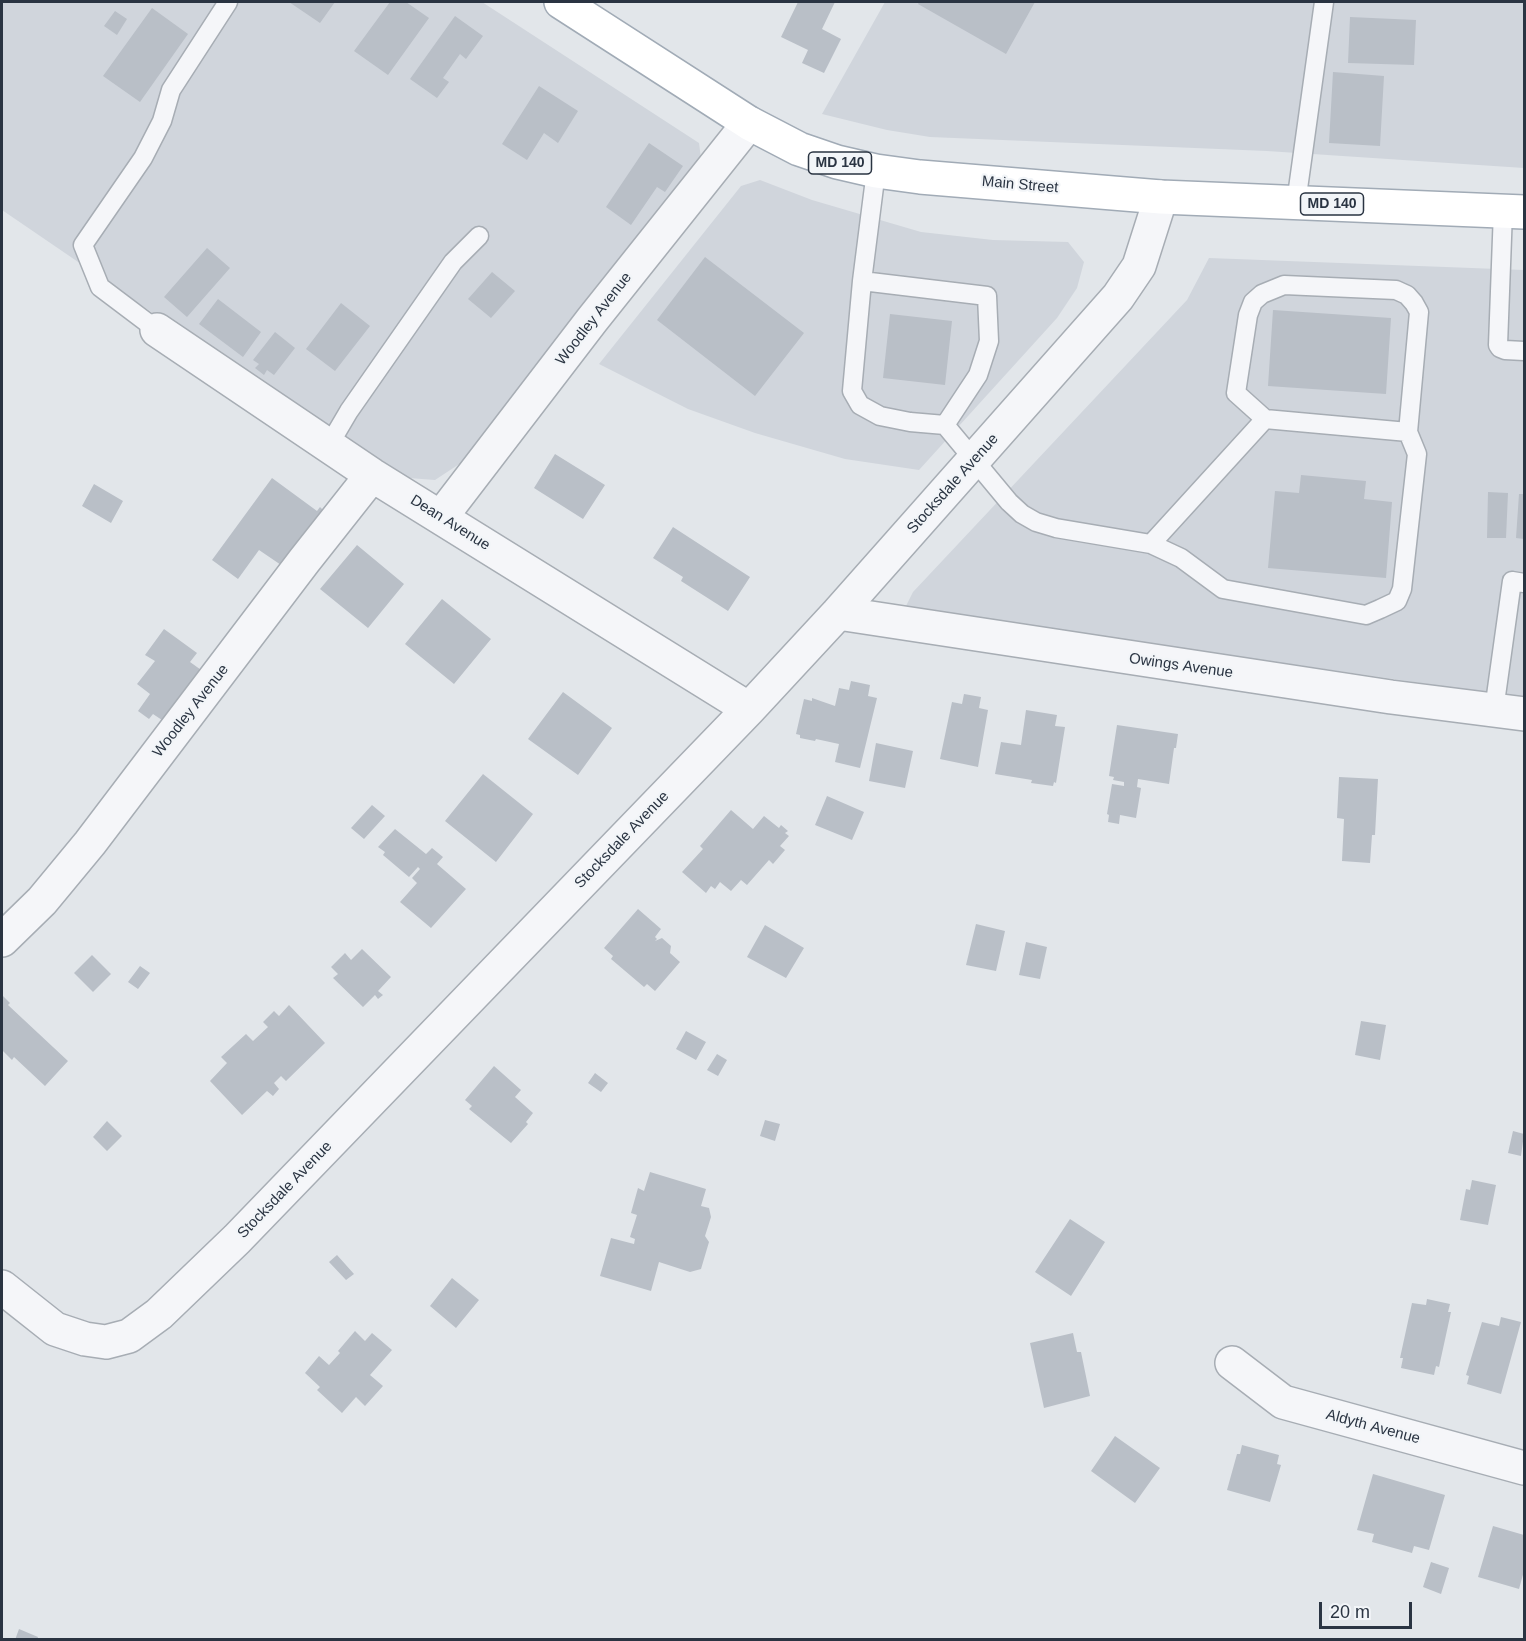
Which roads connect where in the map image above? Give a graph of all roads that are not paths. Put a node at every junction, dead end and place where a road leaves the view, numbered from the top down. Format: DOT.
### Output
graph roads {
  1 [pos="228,2"];
  2 [pos="561,2"];
  3 [pos="1324,2"];
  4 [pos="749,123"];
  5 [pos="876,171"];
  6 [pos="1161,197"];
  7 [pos="1296,203"];
  8 [pos="1514,211"];
  9 [pos="479,236"];
  10 [pos="862,280"];
  11 [pos="157,330"];
  12 [pos="1524,351"];
  13 [pos="1265,418"];
  14 [pos="945,425"];
  15 [pos="1408,432"];
  16 [pos="329,445"];
  17 [pos="975,460"];
  18 [pos="372,475"];
  19 [pos="441,517"];
  20 [pos="1151,544"];
  21 [pos="1524,583"];
  22 [pos="838,613"];
  23 [pos="749,709"];
  24 [pos="1509,712"];
  25 [pos="2,940"];
  26 [pos="2,1287"];
  27 [pos="1232,1363"];
  28 [pos="1524,1468"];
  1 -- 11 [label="lane"];
  2 -- 4 [label="main road, Main Street / MD 140"];
  3 -- 7 [label="lane"];
  4 -- 5 [label="main road, Main Street / MD 140"];
  4 -- 19 [label="street, Woodley Avenue"];
  5 -- 6 [label="main road, Main Street / MD 140"];
  5 -- 10 [label="lane"];
  6 -- 7 [label="main road, Main Street / MD 140"];
  6 -- 17 [label="street, Stocksdale Avenue"];
  7 -- 8 [label="main road, Main Street / MD 140"];
  8 -- 12 [label="lane"];
  9 -- 16 [label="lane"];
  10 -- 14 [label="lane"];
  10 -- 14 [label="lane"];
  11 -- 16 [label="street, Dean Avenue"];
  13 -- 15 [label="lane"];
  13 -- 15 [label="lane"];
  13 -- 20 [label="lane"];
  14 -- 17 [label="lane"];
  15 -- 20 [label="lane"];
  16 -- 18 [label="street, Dean Avenue"];
  17 -- 20 [label="lane"];
  17 -- 22 [label="street, Stocksdale Avenue"];
  18 -- 19 [label="street, Dean Avenue"];
  18 -- 25 [label="street, Woodley Avenue"];
  19 -- 23 [label="street, Dean Avenue"];
  21 -- 24 [label="lane"];
  22 -- 23 [label="street, Stocksdale Avenue"];
  22 -- 24 [label="street, Owings Avenue"];
  23 -- 26 [label="street, Stocksdale Avenue"];
  27 -- 28 [label="street, Aldyth Avenue"];
}
